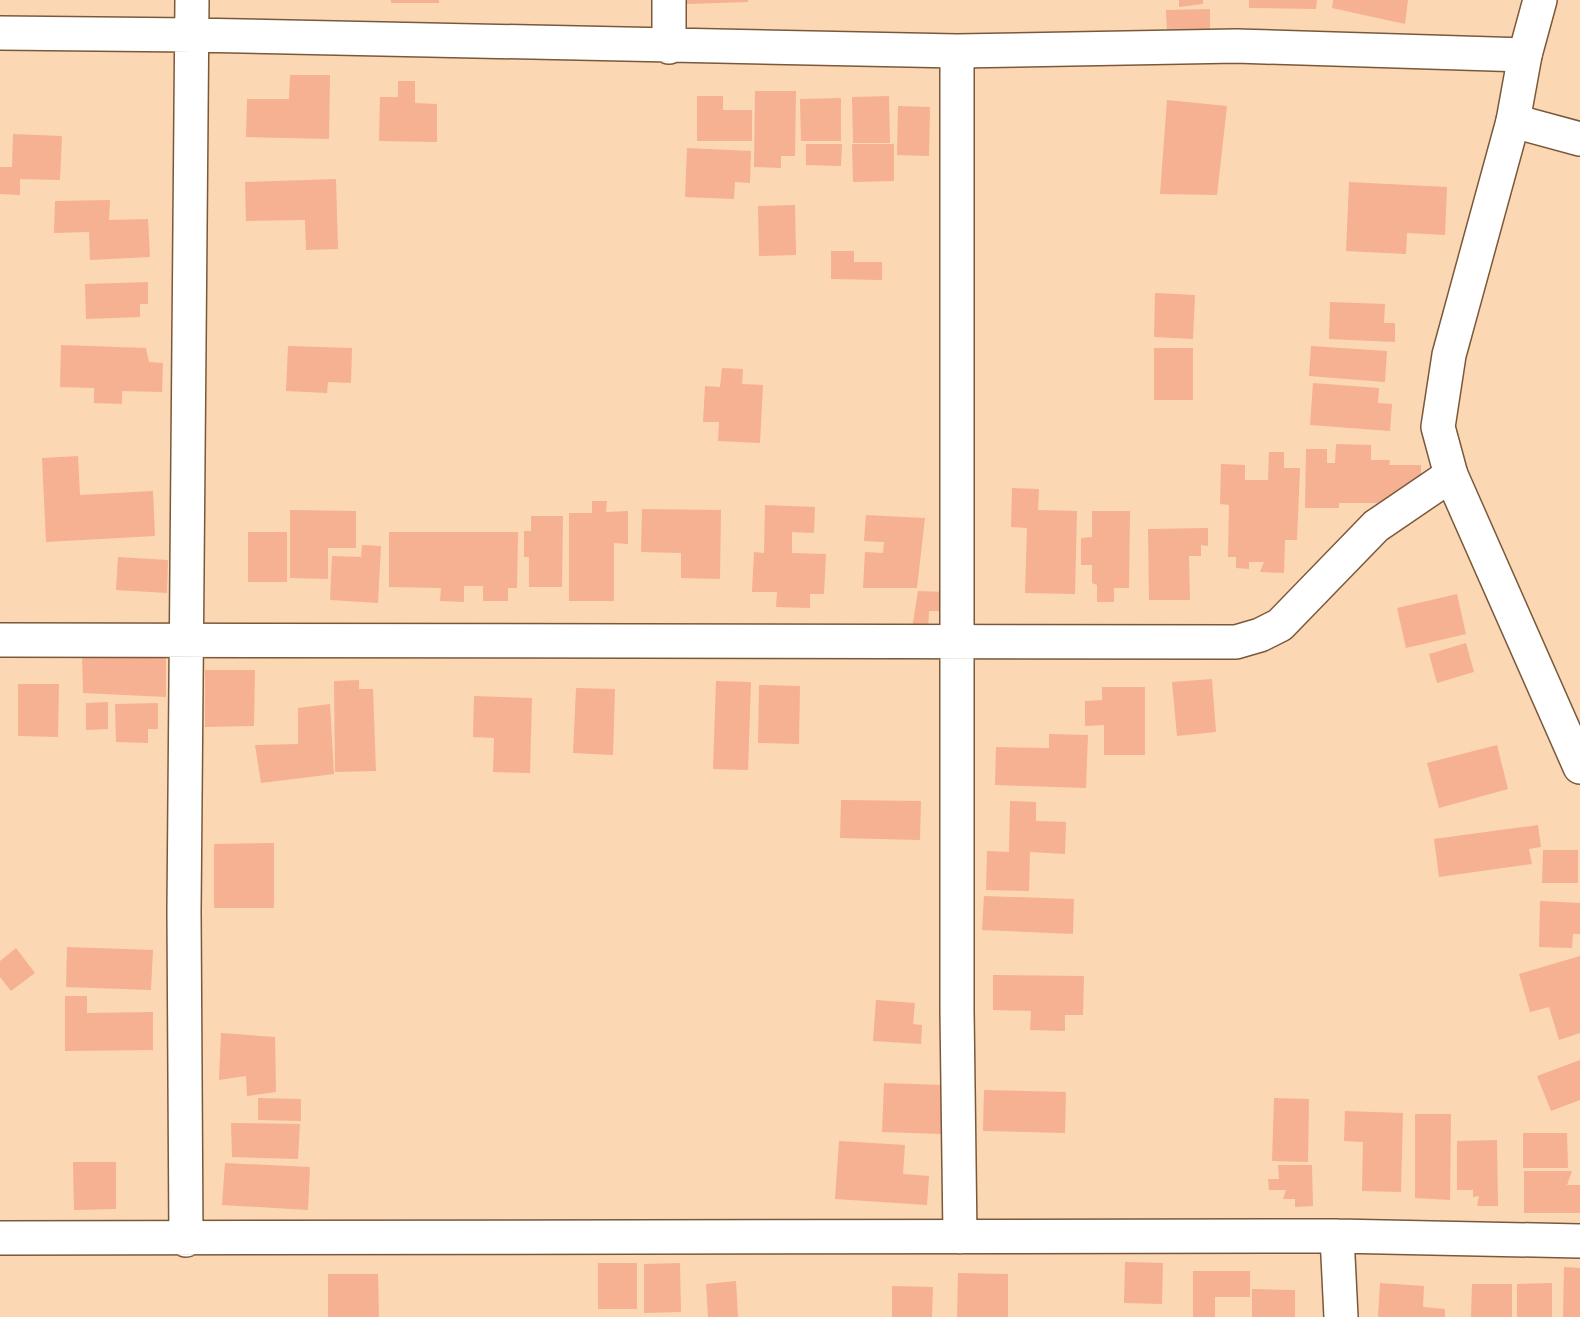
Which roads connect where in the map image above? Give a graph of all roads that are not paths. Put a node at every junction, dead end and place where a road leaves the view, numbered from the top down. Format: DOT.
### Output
graph roads {
  1 [pos="192,0"];
  2 [pos="669,0"];
  3 [pos="1540,0"];
  4 [pos="0,33"];
  5 [pos="192,35"];
  6 [pos="669,46"];
  7 [pos="957,51"];
  8 [pos="1525,55"];
  9 [pos="1513,121"];
  10 [pos="1580,139"];
  11 [pos="1451,476"];
  12 [pos="0,640"];
  13 [pos="187,640"];
  14 [pos="958,642"];
  15 [pos="1580,767"];
  16 [pos="1337,1236"];
  17 [pos="0,1238"];
  18 [pos="960,1238"];
  19 [pos="186,1240"];
  20 [pos="1580,1241"];
  21 [pos="1341,1317"];
  1 -- 5 [label="street"];
  2 -- 6 [label="street"];
  3 -- 8 [label="street"];
  4 -- 5 [label="street"];
  5 -- 6 [label="street"];
  5 -- 13 [label="street"];
  6 -- 7 [label="street"];
  7 -- 8 [label="street"];
  7 -- 14 [label="street"];
  8 -- 9 [label="street"];
  9 -- 10 [label="street"];
  9 -- 11 [label="street"];
  11 -- 14 [label="street"];
  11 -- 15 [label="street"];
  12 -- 13 [label="street"];
  13 -- 14 [label="street"];
  13 -- 19 [label="street"];
  14 -- 18 [label="street"];
  16 -- 18 [label="street"];
  16 -- 20 [label="street"];
  16 -- 21 [label="street"];
  17 -- 19 [label="street"];
  18 -- 19 [label="street"];
}
